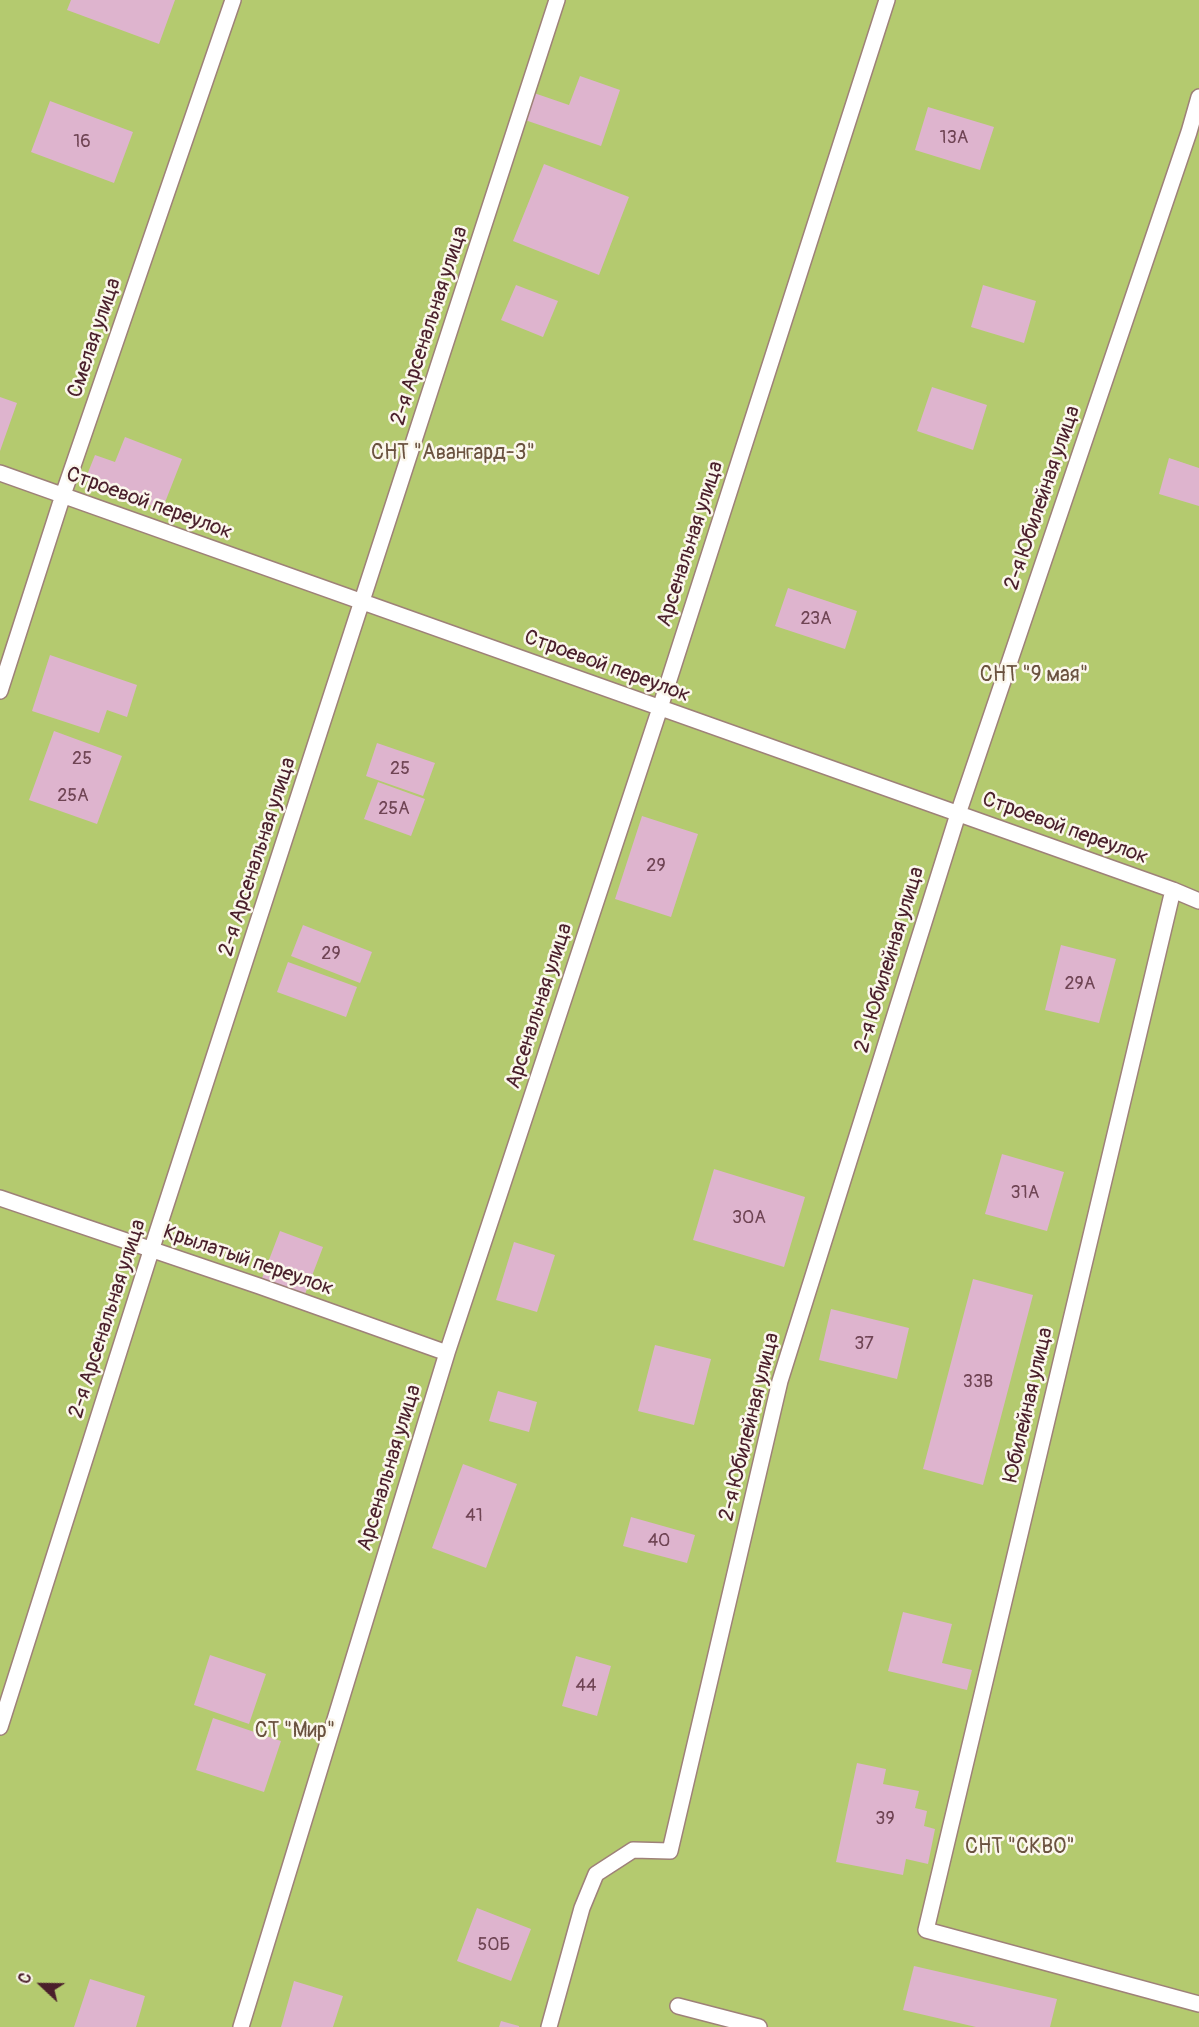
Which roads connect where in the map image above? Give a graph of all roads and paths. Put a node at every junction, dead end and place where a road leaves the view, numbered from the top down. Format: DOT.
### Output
graph roads {
  1 [pos="233,0"];
  2 [pos="557,0"];
  3 [pos="887,0"];
  4 [pos="1199,97"];
  5 [pos="0,473"];
  6 [pos="63,495"];
  7 [pos="363,602"];
  8 [pos="0,691"];
  9 [pos="660,708"];
  10 [pos="958,814"];
  11 [pos="1173,890"];
  12 [pos="1199,901"];
  13 [pos="0,1198"];
  14 [pos="152,1251"];
  15 [pos="447,1353"];
  16 [pos="0,1727"];
  17 [pos="1199,2004"];
  18 [pos="678,2006"];
  19 [pos="241,2027"];
  20 [pos="549,2027"];
  21 [pos="759,2027"];
  1 -- 6 [label="lane, Смелая улица"];
  2 -- 7 [label="lane, 2-я Арсенальная улица"];
  3 -- 9 [label="lane, Арсенальная улица"];
  4 -- 10 [label="lane, 2-я Юбилейная улица"];
  5 -- 6 [label="lane, Строевой переулок"];
  6 -- 7 [label="lane, Строевой переулок"];
  6 -- 8 [label="lane, Смелая улица"];
  7 -- 9 [label="lane, Строевой переулок"];
  7 -- 14 [label="lane, 2-я Арсенальная улица"];
  9 -- 10 [label="lane, Строевой переулок"];
  9 -- 15 [label="lane, Арсенальная улица"];
  10 -- 11 [label="lane, Строевой переулок"];
  10 -- 20 [label="lane, 2-я Юбилейная улица"];
  11 -- 12 [label="lane, Строевой переулок"];
  11 -- 17 [label="lane, Юбилейная улица"];
  13 -- 14 [label="lane, Крылатый переулок"];
  14 -- 15 [label="lane, Крылатый переулок"];
  14 -- 16 [label="lane, 2-я Арсенальная улица"];
  15 -- 19 [label="lane, Арсенальная улица"];
  18 -- 21 [label="lane"];
}
